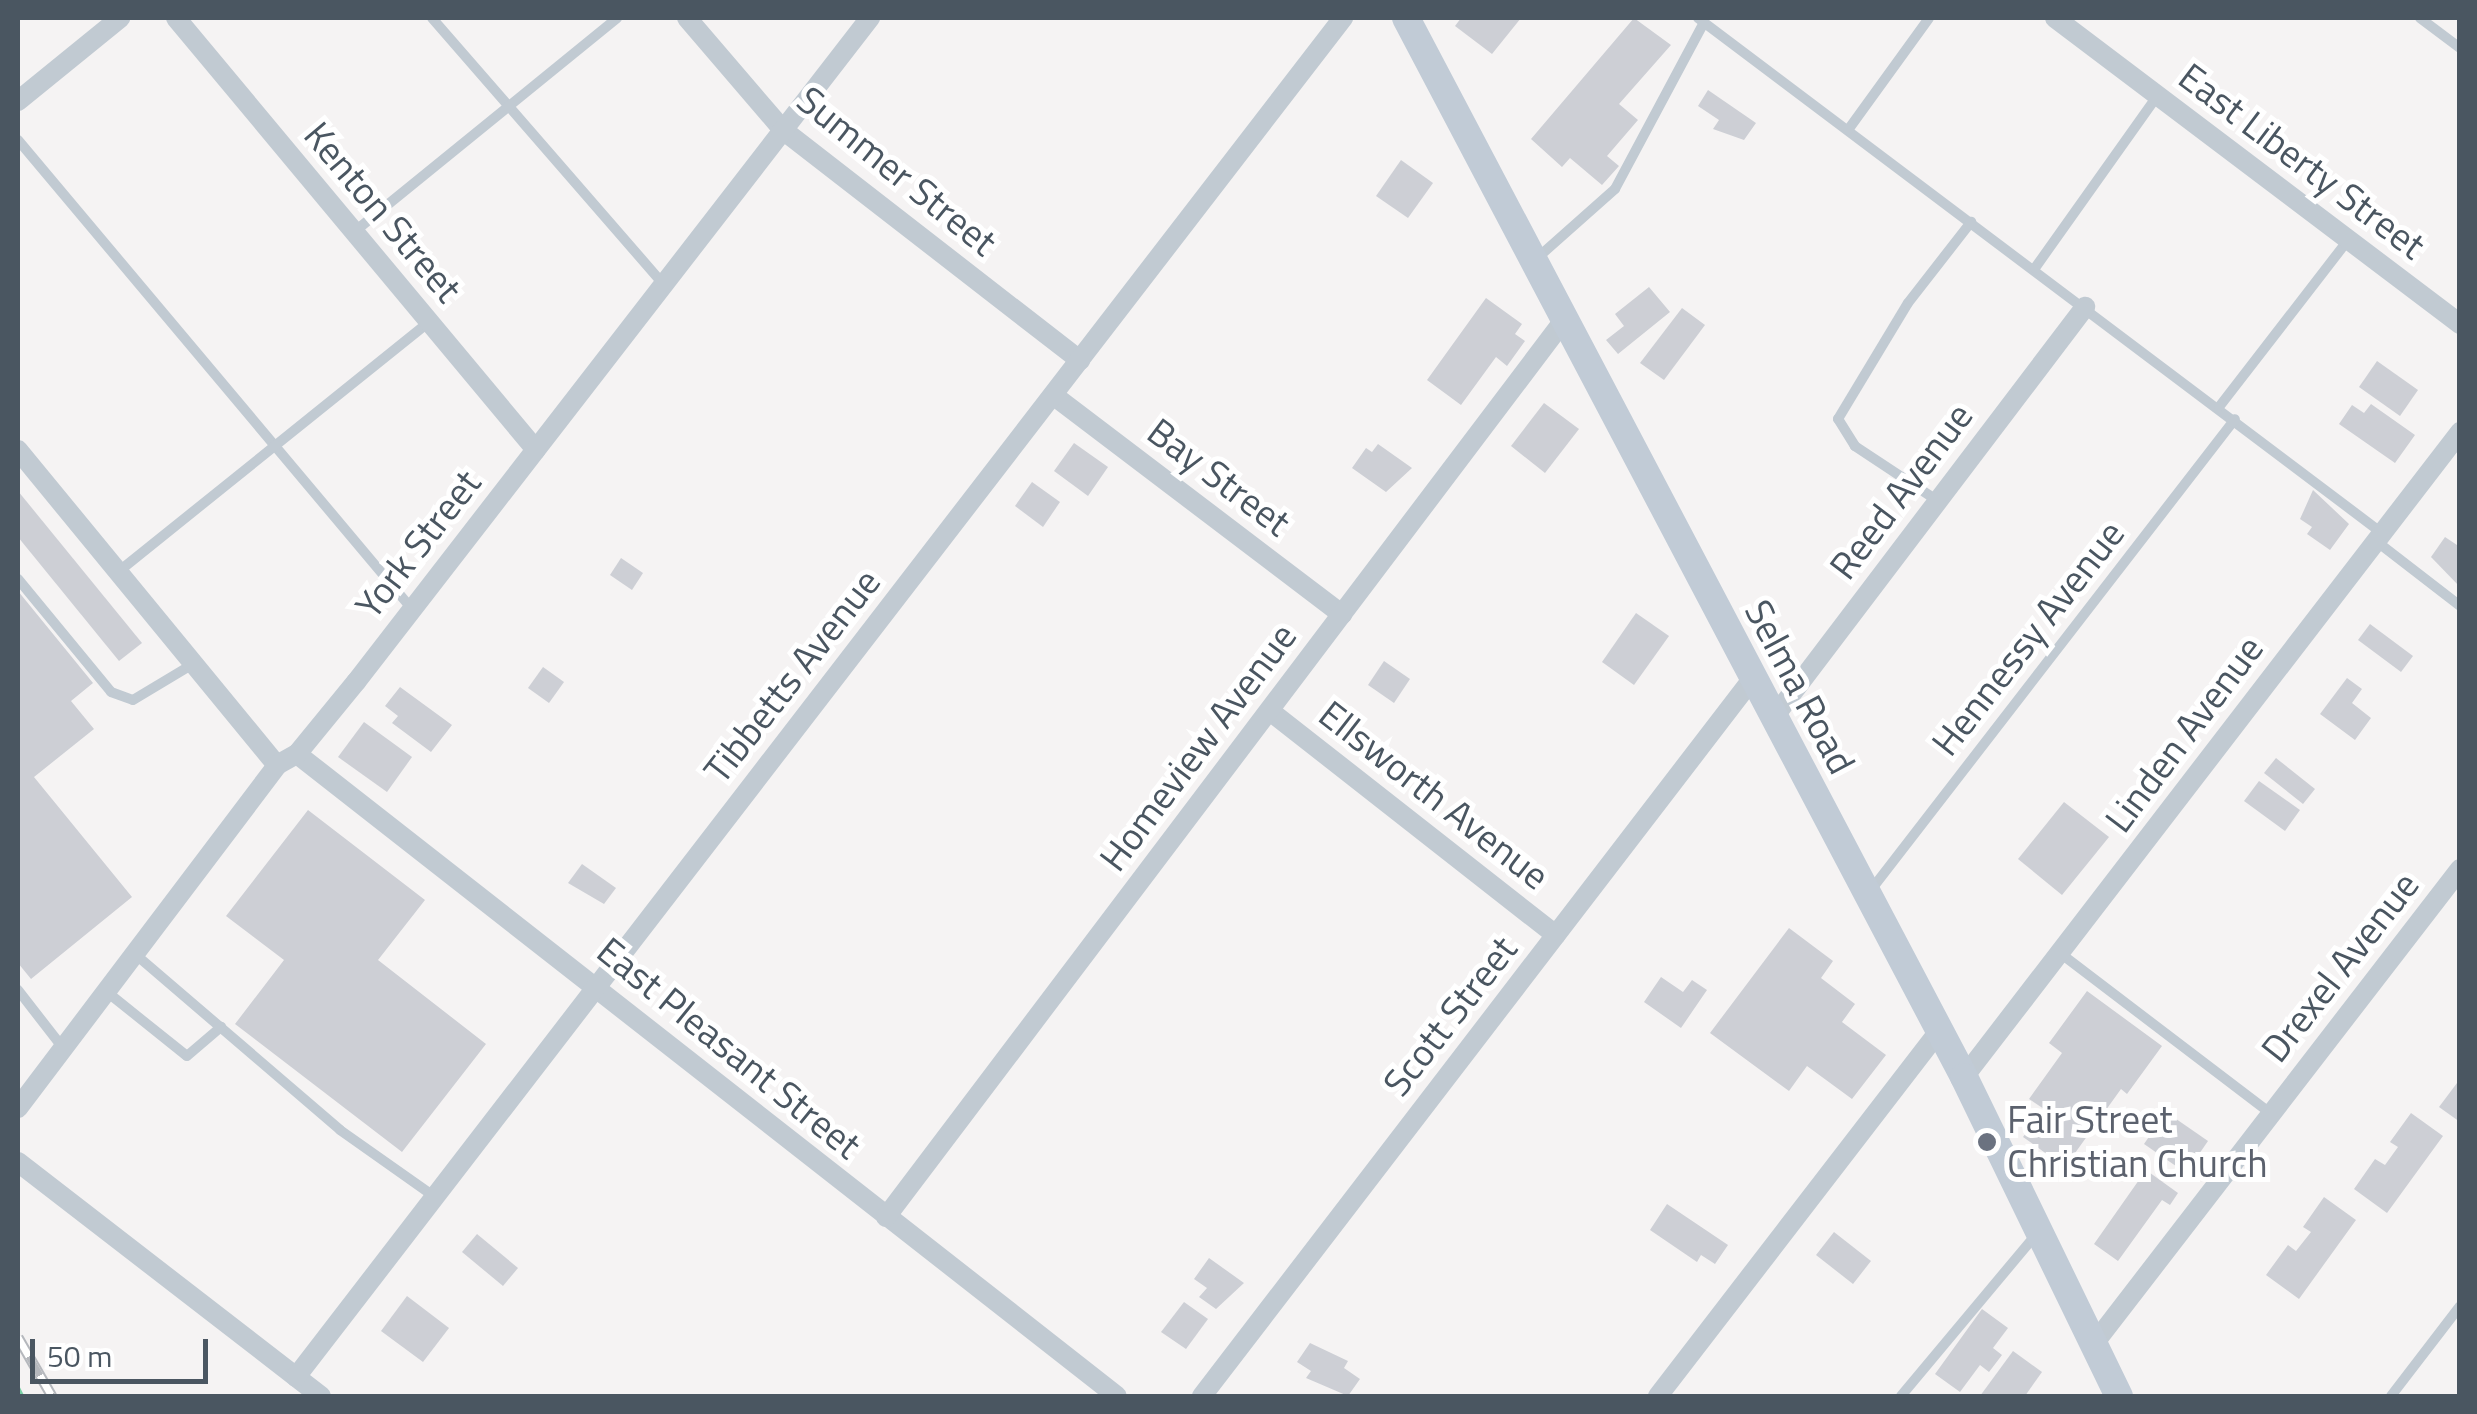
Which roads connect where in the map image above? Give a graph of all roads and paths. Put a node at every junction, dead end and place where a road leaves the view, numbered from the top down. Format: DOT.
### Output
graph roads {
  1 [pos="120,18"];
  2 [pos="176,18"];
  3 [pos="432,18"];
  4 [pos="617,18"];
  5 [pos="687,18"];
  6 [pos="870,18"];
  7 [pos="1343,18"];
  8 [pos="1406,18"];
  9 [pos="1928,18"];
  10 [pos="2054,18"];
  11 [pos="2420,18"];
  12 [pos="1701,20"];
  13 [pos="2460,48"];
  14 [pos="2158,95"];
  15 [pos="18,101"];
  16 [pos="508,106"];
  17 [pos="784,130"];
  18 [pos="1848,130"];
  19 [pos="18,140"];
  20 [pos="1971,222"];
  21 [pos="354,232"];
  22 [pos="2348,240"];
  23 [pos="1534,261"];
  24 [pos="2034,268"];
  25 [pos="664,285"];
  26 [pos="2085,308"];
  27 [pos="1565,319"];
  28 [pos="429,322"];
  29 [pos="2460,324"];
  30 [pos="1080,360"];
  31 [pos="1053,395"];
  32 [pos="2219,407"];
  33 [pos="2235,419"];
  34 [pos="2460,432"];
  35 [pos="274,447"];
  36 [pos="18,450"];
  37 [pos="536,450"];
  38 [pos="1938,502"];
  39 [pos="2379,537"];
  40 [pos="118,572"];
  41 [pos="18,579"];
  42 [pos="2460,606"];
  43 [pos="412,609"];
  44 [pos="1342,614"];
  45 [pos="193,664"];
  46 [pos="1753,678"];
  47 [pos="1270,711"];
  48 [pos="1774,717"];
  49 [pos="297,754"];
  50 [pos="277,765"];
  51 [pos="2460,869"];
  52 [pos="1867,894"];
  53 [pos="1556,935"];
  54 [pos="2060,953"];
  55 [pos="135,954"];
  56 [pos="597,987"];
  57 [pos="18,990"];
  58 [pos="107,992"];
  59 [pos="221,1027"];
  60 [pos="1939,1031"];
  61 [pos="63,1049"];
  62 [pos="1964,1077"];
  63 [pos="18,1108"];
  64 [pos="2271,1114"];
  65 [pos="18,1162"];
  66 [pos="435,1197"];
  67 [pos="886,1217"];
  68 [pos="2038,1231"];
  69 [pos="2460,1306"];
  70 [pos="2094,1345"];
  71 [pos="296,1377"];
  72 [pos="18,1388"];
  73 [pos="22,1396"];
  74 [pos="322,1396"];
  75 [pos="1118,1396"];
  76 [pos="1202,1396"];
  77 [pos="1658,1396"];
  78 [pos="1901,1396"];
  79 [pos="2118,1396"];
  80 [pos="2391,1396"];
  1 -- 15 [label="street"];
  2 -- 21 [label="street, Kenton Street"];
  3 -- 16 [label="lane"];
  4 -- 16 [label="lane"];
  5 -- 17 [label="street, Summer Street"];
  6 -- 17 [label="street, York Street"];
  7 -- 30 [label="street, Tibbetts Avenue"];
  8 -- 23 [label="street, Selma Road"];
  9 -- 18 [label="lane"];
  10 -- 14 [label="street, East Liberty Street"];
  11 -- 13 [label="lane"];
  12 -- 18 [label="lane"];
  12 -- 23 [label="lane"];
  14 -- 22 [label="street, East Liberty Street"];
  14 -- 24 [label="lane"];
  16 -- 21 [label="lane"];
  16 -- 25 [label="lane"];
  17 -- 25 [label="street, York Street"];
  17 -- 30 [label="street, Summer Street"];
  18 -- 20 [label="lane"];
  19 -- 35 [label="lane"];
  20 -- 24 [label="lane"];
  20 -- 38 [label="lane"];
  21 -- 28 [label="street, Kenton Street"];
  22 -- 29 [label="street, East Liberty Street"];
  22 -- 32 [label="lane"];
  23 -- 27 [label="street, Selma Road"];
  24 -- 26 [label="lane"];
  25 -- 37 [label="street, York Street"];
  26 -- 32 [label="lane"];
  26 -- 38 [label="street, Reed Avenue"];
  27 -- 44 [label="street, Homeview Avenue"];
  27 -- 46 [label="street, Selma Road"];
  28 -- 35 [label="lane"];
  28 -- 37 [label="street, Kenton Street"];
  30 -- 31 [label="street, Tibbetts Avenue"];
  31 -- 44 [label="street, Bay Street"];
  31 -- 56 [label="street, Tibbetts Avenue"];
  32 -- 33 [label="lane"];
  33 -- 39 [label="lane"];
  33 -- 52 [label="lane, Hennessy Avenue"];
  34 -- 39 [label="street, Linden Avenue"];
  35 -- 40 [label="lane"];
  35 -- 43 [label="lane"];
  36 -- 40 [label="street"];
  37 -- 43 [label="street, York Street"];
  38 -- 48 [label="street, Reed Avenue"];
  39 -- 42 [label="lane"];
  39 -- 54 [label="street, Linden Avenue"];
  40 -- 45 [label="street"];
  41 -- 45 [label="lane"];
  43 -- 49 [label="street, York Street"];
  44 -- 47 [label="street, Homeview Avenue"];
  45 -- 50 [label="street"];
  46 -- 48 [label="street, Selma Road"];
  46 -- 53 [label="street, Scott Street"];
  47 -- 53 [label="street, Ellsworth Avenue"];
  47 -- 67 [label="street, Homeview Avenue"];
  48 -- 52 [label="street, Selma Road"];
  49 -- 50 [label="street, York Street"];
  49 -- 56 [label="street, East Pleasant Street"];
  50 -- 55 [label="street, York Street"];
  51 -- 64 [label="street, Drexel Avenue"];
  52 -- 60 [label="street, Selma Road"];
  53 -- 76 [label="street, Scott Street"];
  54 -- 62 [label="street, Linden Avenue"];
  54 -- 64 [label="lane"];
  55 -- 58 [label="street, York Street"];
  55 -- 59 [label="lane"];
  56 -- 66 [label="street, Tibbetts Avenue"];
  56 -- 67 [label="street, East Pleasant Street"];
  57 -- 61 [label="lane"];
  58 -- 59 [label="lane"];
  58 -- 61 [label="street, York Street"];
  59 -- 66 [label="lane"];
  60 -- 62 [label="street, Selma Road"];
  60 -- 77 [label="street"];
  61 -- 63 [label="street, York Street"];
  62 -- 68 [label="street, Selma Road"];
  64 -- 70 [label="street, Drexel Avenue"];
  65 -- 71 [label="street"];
  66 -- 71 [label="street, Tibbetts Avenue"];
  67 -- 75 [label="street, East Pleasant Street"];
  68 -- 70 [label="street, Selma Road"];
  68 -- 78 [label="lane"];
  69 -- 80 [label="lane"];
  70 -- 79 [label="street, Selma Road"];
  71 -- 74 [label="street"];
  72 -- 73 [label="path"];
}
